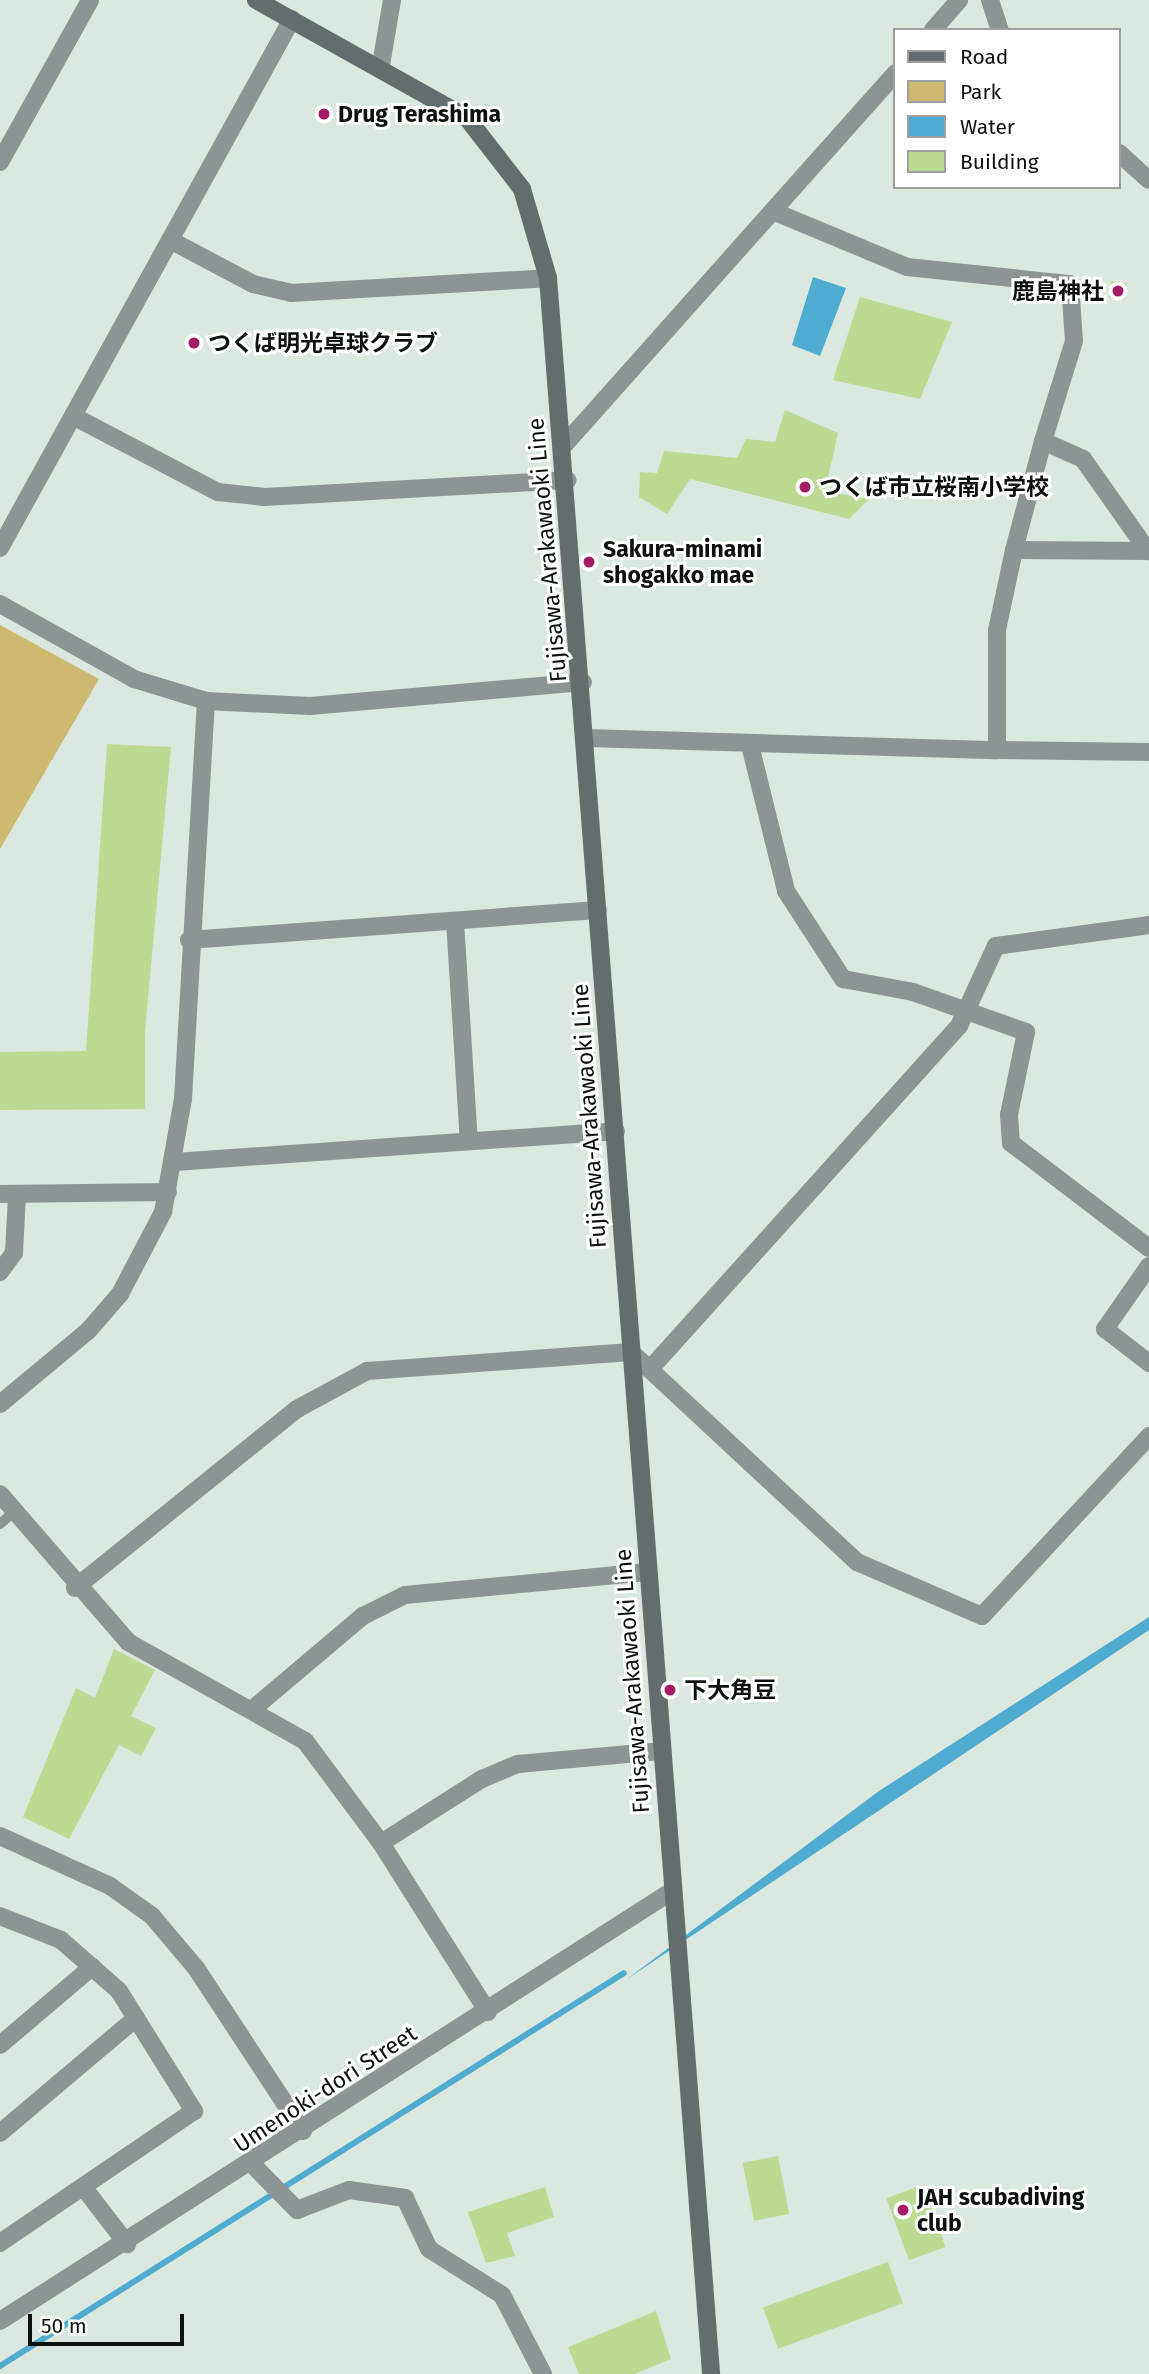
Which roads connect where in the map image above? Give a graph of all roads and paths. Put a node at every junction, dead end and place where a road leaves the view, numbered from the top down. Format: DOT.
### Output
graph roads {
  1 [pos="90,0"];
  2 [pos="256,0"];
  3 [pos="392,0"];
  4 [pos="959,0"];
  5 [pos="990,0"];
  6 [pos="292,19"];
  7 [pos="935,28"];
  8 [pos="999,28"];
  9 [pos="381,65"];
  10 [pos="894,75"];
  11 [pos="1121,155"];
  12 [pos="0,162"];
  13 [pos="1149,180"];
  14 [pos="775,212"];
  15 [pos="170,240"];
  16 [pos="548,278"];
  17 [pos="73,416"];
  18 [pos="1043,441"];
  19 [pos="565,444"];
  20 [pos="568,480"];
  21 [pos="0,548"];
  22 [pos="1014,550"];
  23 [pos="1148,551"];
  24 [pos="0,604"];
  25 [pos="583,681"];
  26 [pos="206,701"];
  27 [pos="586,738"];
  28 [pos="750,745"];
  29 [pos="996,750"];
  30 [pos="1149,752"];
  31 [pos="598,910"];
  32 [pos="455,921"];
  33 [pos="1149,925"];
  34 [pos="189,940"];
  35 [pos="965,1013"];
  36 [pos="616,1130"];
  37 [pos="469,1141"];
  38 [pos="175,1162"];
  39 [pos="168,1192"];
  40 [pos="9,1195"];
  41 [pos="1149,1248"];
  42 [pos="1149,1266"];
  43 [pos="0,1272"];
  44 [pos="631,1352"];
  45 [pos="1149,1363"];
  46 [pos="650,1369"];
  47 [pos="0,1404"];
  48 [pos="1149,1436"];
  49 [pos="0,1494"];
  50 [pos="15,1512"];
  51 [pos="0,1524"];
  52 [pos="648,1572"];
  53 [pos="75,1588"];
  54 [pos="254,1707"];
  55 [pos="662,1751"];
  56 [pos="0,1836"];
  57 [pos="381,1843"];
  58 [pos="672,1891"];
  59 [pos="0,1916"];
  60 [pos="92,1967"];
  61 [pos="488,2012"];
  62 [pos="136,2018"];
  63 [pos="0,2045"];
  64 [pos="303,2131"];
  65 [pos="0,2133"];
  66 [pos="253,2165"];
  67 [pos="84,2188"];
  68 [pos="0,2243"];
  69 [pos="127,2244"];
  70 [pos="0,2321"];
  71 [pos="543,2374"];
  72 [pos="710,2374"];
  1 -- 12 [label="street"];
  2 -- 6 [label="main road, Fujisawa-Arakawaoki Line"];
  3 -- 9 [label="street"];
  4 -- 7 [label="street"];
  5 -- 8 [label="street"];
  6 -- 9 [label="main road, Fujisawa-Arakawaoki Line"];
  6 -- 15 [label="street"];
  9 -- 16 [label="main road, Fujisawa-Arakawaoki Line"];
  10 -- 14 [label="street"];
  11 -- 13 [label="street"];
  14 -- 18 [label="street"];
  14 -- 19 [label="street"];
  15 -- 16 [label="street"];
  15 -- 17 [label="street"];
  16 -- 19 [label="main road, Fujisawa-Arakawaoki Line"];
  17 -- 20 [label="street"];
  17 -- 21 [label="street"];
  18 -- 22 [label="street"];
  18 -- 23 [label="street"];
  19 -- 20 [label="main road, Fujisawa-Arakawaoki Line"];
  20 -- 25 [label="main road, Fujisawa-Arakawaoki Line"];
  22 -- 23 [label="street"];
  22 -- 29 [label="street"];
  24 -- 26 [label="street"];
  25 -- 26 [label="street"];
  25 -- 27 [label="main road, Fujisawa-Arakawaoki Line"];
  26 -- 34 [label="street"];
  27 -- 28 [label="street"];
  27 -- 31 [label="main road, Fujisawa-Arakawaoki Line"];
  28 -- 29 [label="street"];
  28 -- 35 [label="street"];
  29 -- 30 [label="street"];
  31 -- 32 [label="street"];
  31 -- 36 [label="main road, Fujisawa-Arakawaoki Line"];
  32 -- 34 [label="street"];
  32 -- 37 [label="street"];
  33 -- 35 [label="street"];
  34 -- 38 [label="street"];
  35 -- 41 [label="street"];
  35 -- 46 [label="street"];
  36 -- 37 [label="street"];
  36 -- 44 [label="main road, Fujisawa-Arakawaoki Line"];
  37 -- 38 [label="street"];
  38 -- 39 [label="street"];
  39 -- 40 [label="street"];
  39 -- 47 [label="street"];
  40 -- 43 [label="street"];
  42 -- 45 [label="street"];
  44 -- 46 [label="street"];
  44 -- 52 [label="main road, Fujisawa-Arakawaoki Line"];
  44 -- 53 [label="street"];
  46 -- 48 [label="street"];
  49 -- 50 [label="street"];
  50 -- 51 [label="lane"];
  50 -- 53 [label="street"];
  52 -- 54 [label="street"];
  52 -- 55 [label="main road, Fujisawa-Arakawaoki Line"];
  53 -- 54 [label="street"];
  54 -- 57 [label="street"];
  55 -- 57 [label="street"];
  55 -- 58 [label="main road, Fujisawa-Arakawaoki Line"];
  56 -- 64 [label="street"];
  57 -- 61 [label="street"];
  58 -- 61 [label="street, Umenoki-dori Street"];
  58 -- 72 [label="main road, Fujisawa-Arakawaoki Line"];
  59 -- 60 [label="street"];
  60 -- 62 [label="street"];
  60 -- 63 [label="street"];
  61 -- 64 [label="street, Umenoki-dori Street"];
  62 -- 65 [label="street"];
  62 -- 67 [label="street"];
  64 -- 66 [label="street, Umenoki-dori Street"];
  66 -- 69 [label="street, Umenoki-dori Street"];
  66 -- 71 [label="street"];
  67 -- 68 [label="street"];
  67 -- 69 [label="street"];
  69 -- 70 [label="street, Umenoki-dori Street"];
}
